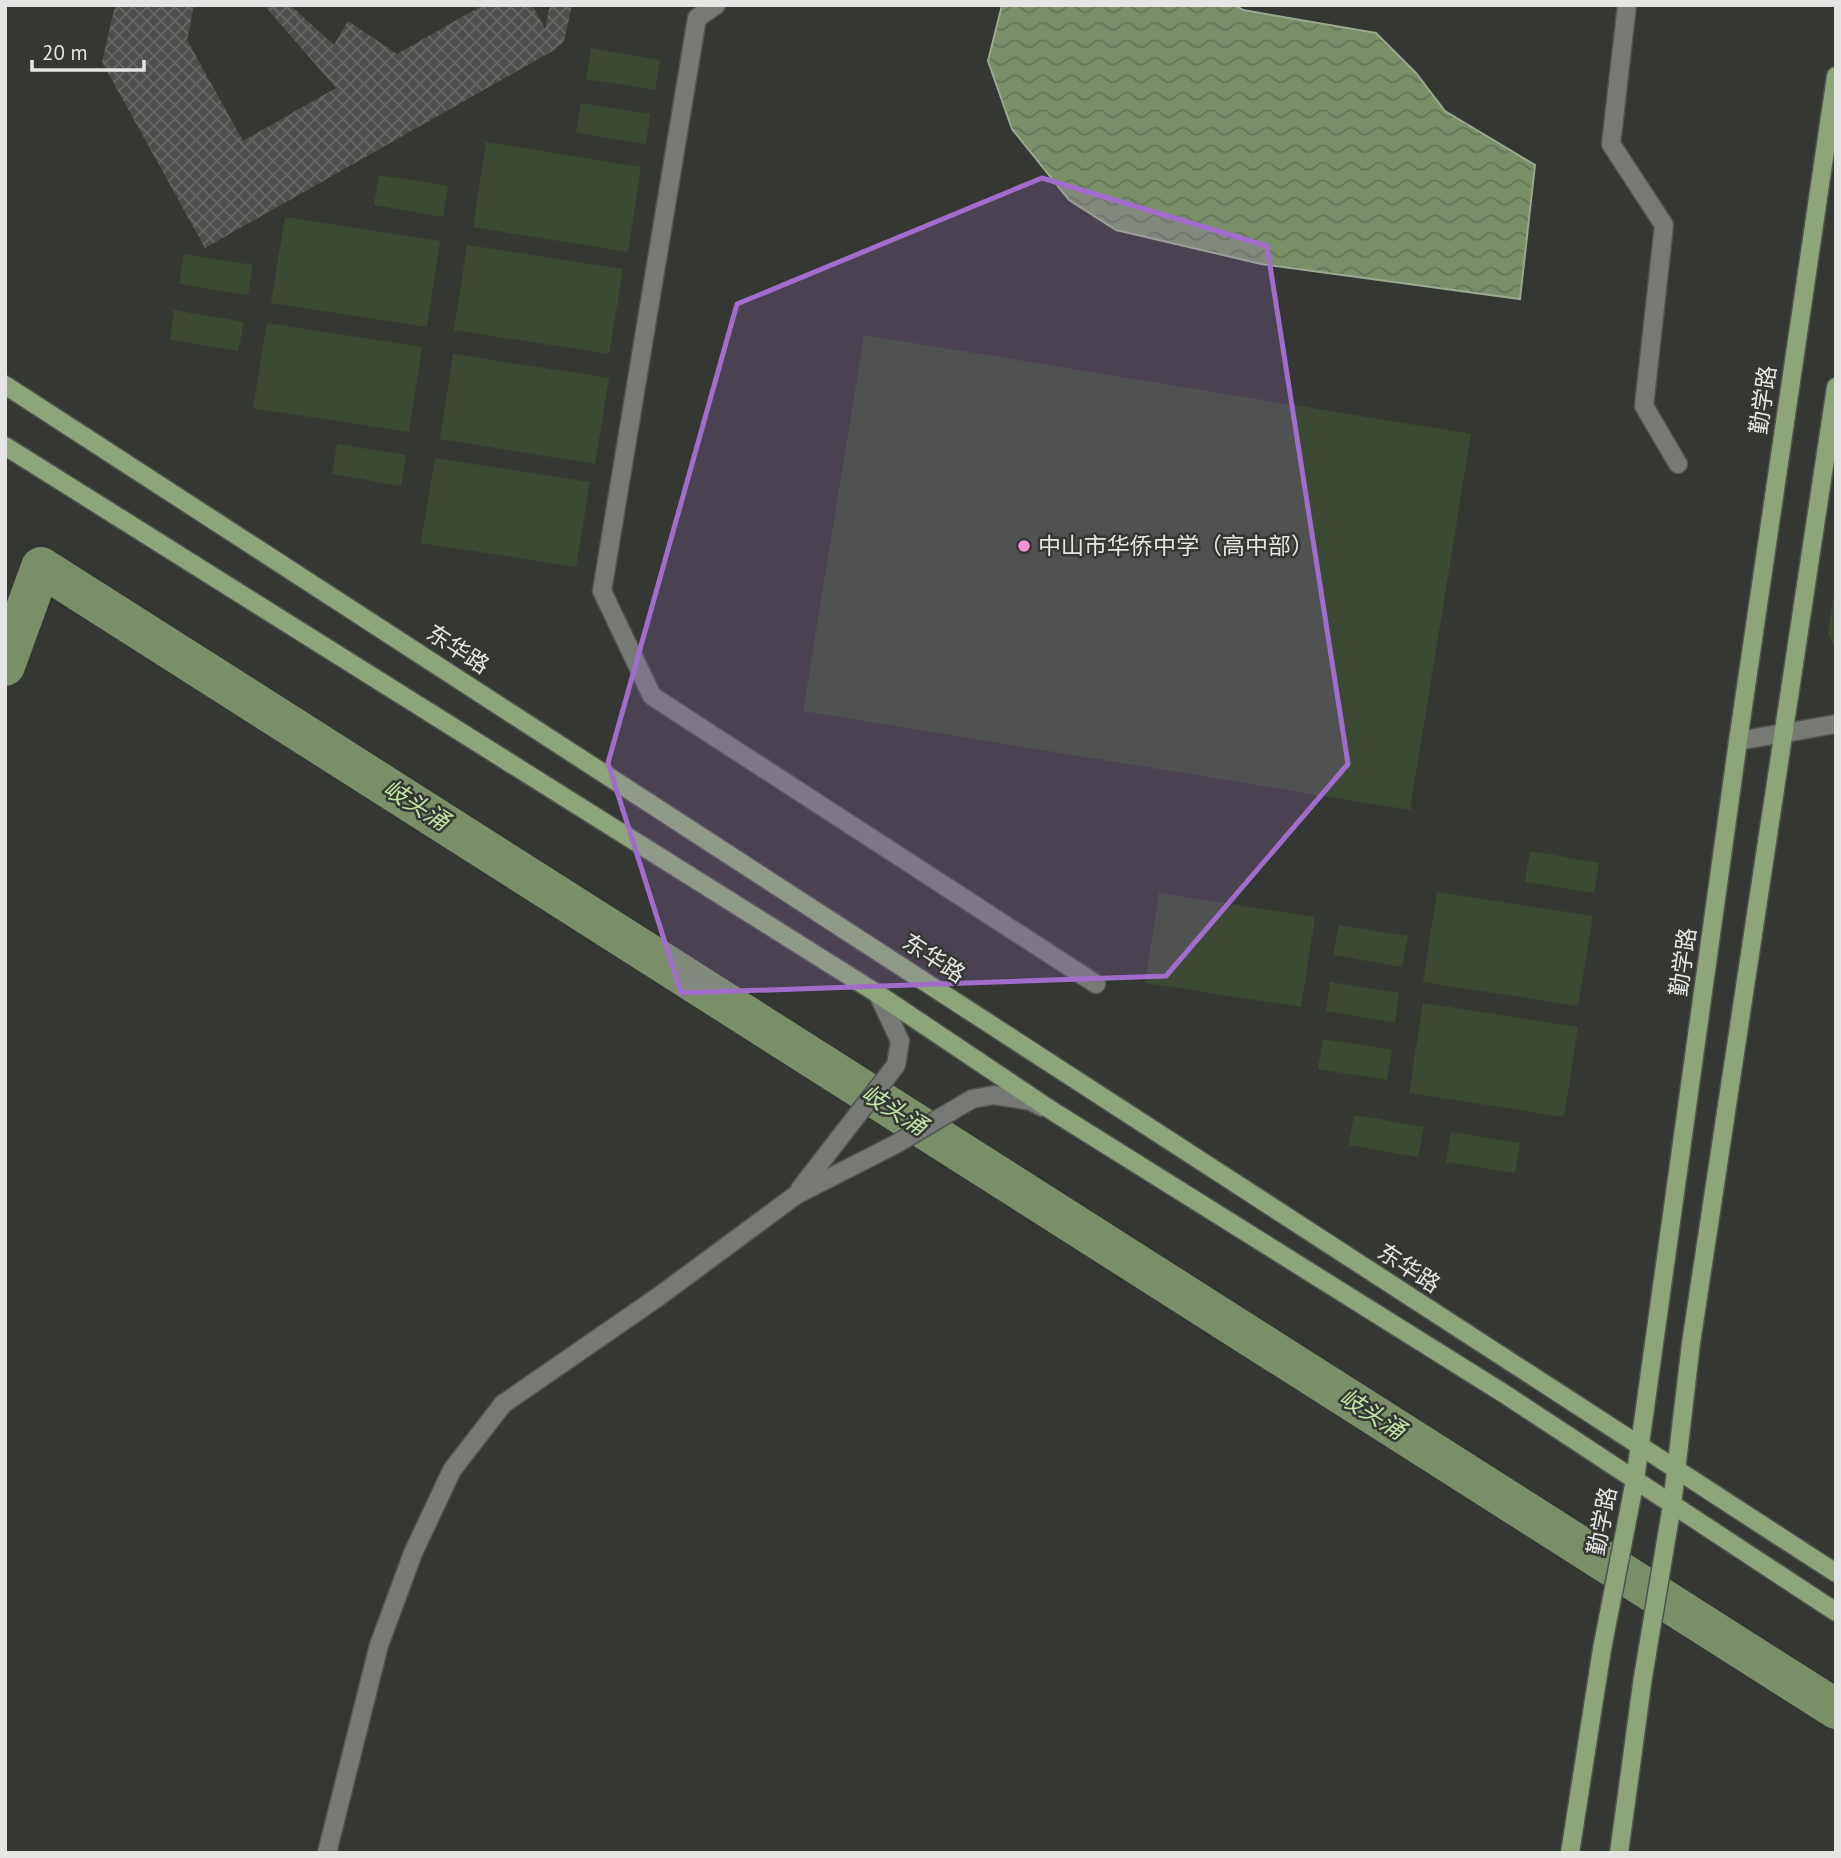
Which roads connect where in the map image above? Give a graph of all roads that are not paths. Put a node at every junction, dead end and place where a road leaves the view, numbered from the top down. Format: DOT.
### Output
graph roads {
  1 [pos="716,5"];
  2 [pos="1627,5"];
  3 [pos="1836,76"];
  4 [pos="5,385"];
  5 [pos="1836,387"];
  6 [pos="5,446"];
  7 [pos="1678,464"];
  8 [pos="1836,724"];
  9 [pos="1785,731"];
  10 [pos="1738,741"];
  11 [pos="1097,984"];
  12 [pos="878,994"];
  13 [pos="1054,1112"];
  14 [pos="796,1195"];
  15 [pos="1639,1446"];
  16 [pos="1675,1469"];
  17 [pos="1635,1480"];
  18 [pos="1672,1505"];
  19 [pos="1836,1573"];
  20 [pos="1836,1612"];
  21 [pos="327,1853"];
  22 [pos="1570,1853"];
  23 [pos="1619,1853"];
  1 -- 11 [label="street"];
  2 -- 7 [label="street"];
  3 -- 10 [label="main road, 勤学路"];
  4 -- 15 [label="main road, 东华路"];
  5 -- 9 [label="main road"];
  6 -- 12 [label="main road"];
  8 -- 9 [label="street"];
  9 -- 10 [label="street"];
  9 -- 16 [label="main road"];
  10 -- 15 [label="main road, 勤学路"];
  12 -- 13 [label="main road"];
  12 -- 14 [label="street"];
  13 -- 14 [label="street"];
  13 -- 17 [label="main road"];
  14 -- 21 [label="street"];
  15 -- 16 [label="main road, 东华路"];
  15 -- 17 [label="main road, 勤学路"];
  16 -- 18 [label="main road"];
  16 -- 19 [label="main road, 东华路"];
  17 -- 18 [label="main road"];
  17 -- 22 [label="main road, 勤学路"];
  18 -- 20 [label="main road"];
  18 -- 23 [label="main road"];
}
